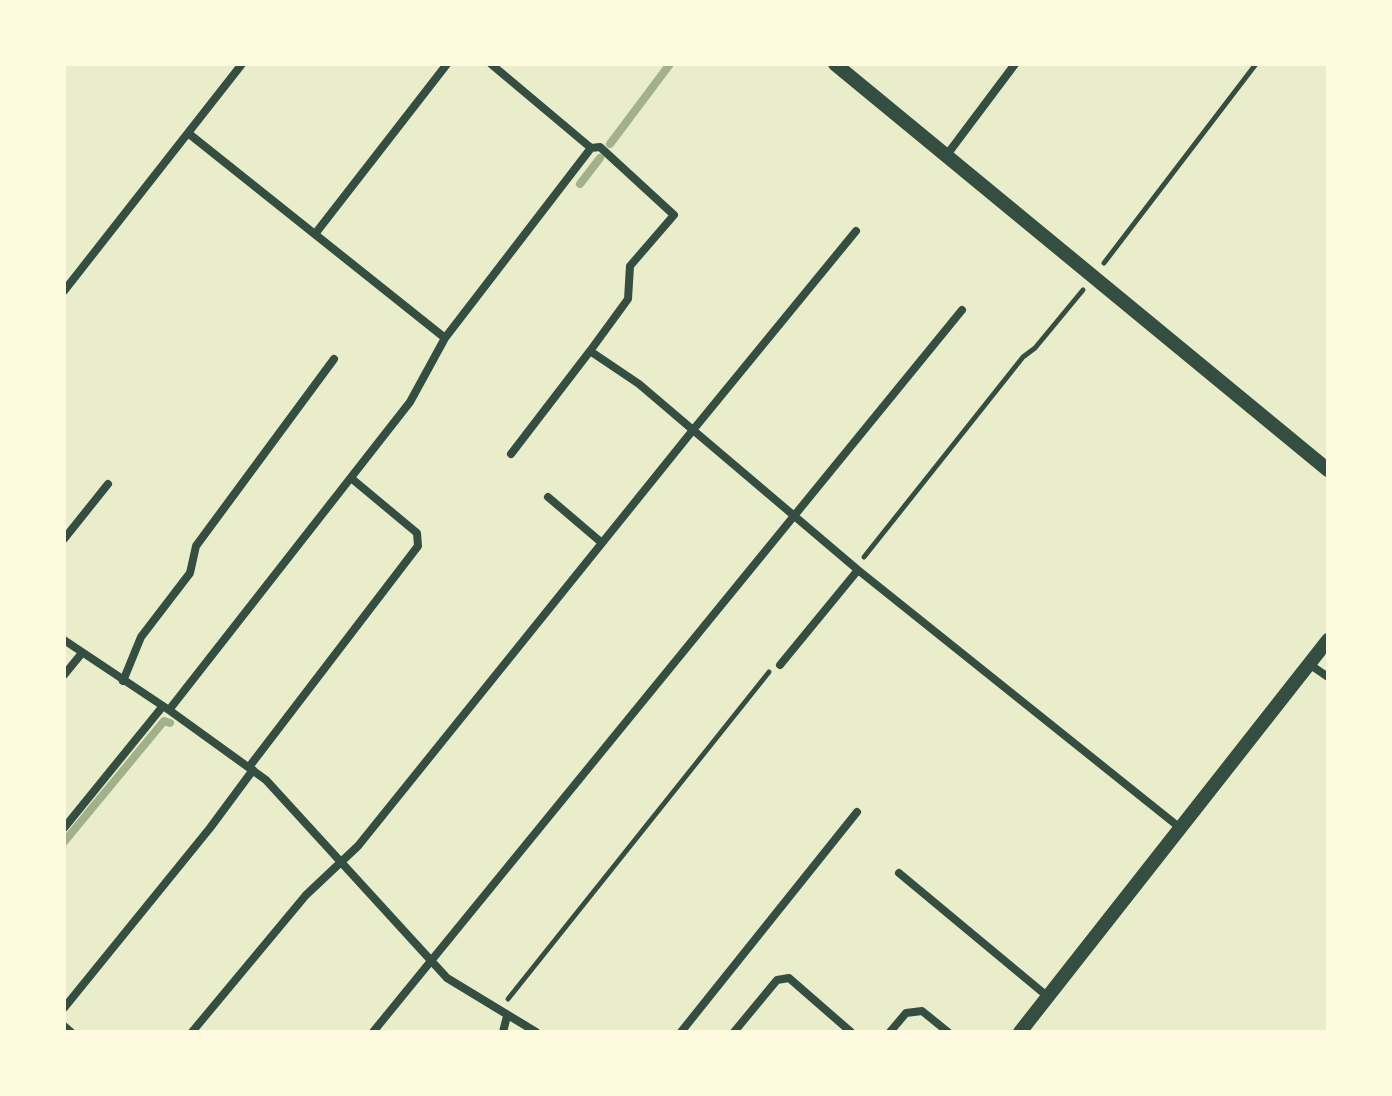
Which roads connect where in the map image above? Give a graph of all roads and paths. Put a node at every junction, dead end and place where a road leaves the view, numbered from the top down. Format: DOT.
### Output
graph roads {
  1 [pos="242,64"];
  2 [pos="447,64"];
  3 [pos="491,64"];
  4 [pos="835,64"];
  5 [pos="1015,64"];
  6 [pos="1256,64"];
  7 [pos="188,133"];
  8 [pos="591,148"];
  9 [pos="946,156"];
  10 [pos="856,231"];
  11 [pos="315,234"];
  12 [pos="1103,264"];
  13 [pos="1084,289"];
  14 [pos="64,291"];
  15 [pos="962,310"];
  16 [pos="445,338"];
  17 [pos="590,351"];
  18 [pos="334,359"];
  19 [pos="693,430"];
  20 [pos="511,454"];
  21 [pos="1328,470"];
  22 [pos="351,478"];
  23 [pos="108,484"];
  24 [pos="548,497"];
  25 [pos="793,514"];
  26 [pos="64,539"];
  27 [pos="602,543"];
  28 [pos="858,570"];
  29 [pos="64,640"];
  30 [pos="1328,640"];
  31 [pos="82,653"];
  32 [pos="1309,664"];
  33 [pos="780,665"];
  34 [pos="64,675"];
  35 [pos="1328,677"];
  36 [pos="123,681"];
  37 [pos="166,708"];
  38 [pos="251,769"];
  39 [pos="857,812"];
  40 [pos="1179,827"];
  41 [pos="64,828"];
  42 [pos="343,861"];
  43 [pos="899,873"];
  44 [pos="430,962"];
  45 [pos="1047,996"];
  46 [pos="64,1008"];
  47 [pos="503,1013"];
  48 [pos="64,1026"];
  49 [pos="1025,1030"];
  50 [pos="71,1032"];
  51 [pos="192,1032"];
  52 [pos="373,1032"];
  53 [pos="503,1032"];
  54 [pos="536,1032"];
  55 [pos="681,1032"];
  56 [pos="734,1032"];
  57 [pos="851,1032"];
  58 [pos="890,1032"];
  59 [pos="948,1032"];
  1 -- 7 [label="street"];
  2 -- 11 [label="street"];
  3 -- 8 [label="street"];
  4 -- 9 [label="street"];
  5 -- 9 [label="street"];
  6 -- 12 [label="path"];
  7 -- 11 [label="street"];
  7 -- 14 [label="street"];
  8 -- 16 [label="street"];
  8 -- 17 [label="street"];
  9 -- 21 [label="street"];
  10 -- 19 [label="street"];
  11 -- 16 [label="street"];
  13 -- 28 [label="path"];
  15 -- 25 [label="street"];
  16 -- 22 [label="street"];
  17 -- 19 [label="street"];
  17 -- 20 [label="street"];
  18 -- 36 [label="street"];
  19 -- 25 [label="street"];
  19 -- 27 [label="street"];
  22 -- 37 [label="street"];
  22 -- 38 [label="street"];
  23 -- 26 [label="street"];
  24 -- 27 [label="street"];
  25 -- 28 [label="street"];
  25 -- 44 [label="street"];
  27 -- 42 [label="street"];
  28 -- 33 [label="street"];
  28 -- 40 [label="street"];
  29 -- 31 [label="street"];
  30 -- 32 [label="street"];
  31 -- 34 [label="street"];
  31 -- 36 [label="street"];
  32 -- 35 [label="street"];
  32 -- 40 [label="street"];
  33 -- 47 [label="path"];
  36 -- 37 [label="street"];
  37 -- 38 [label="street"];
  37 -- 41 [label="street"];
  38 -- 42 [label="street"];
  38 -- 46 [label="street"];
  39 -- 55 [label="street"];
  40 -- 45 [label="street"];
  42 -- 44 [label="street"];
  42 -- 51 [label="street"];
  43 -- 45 [label="street"];
  44 -- 47 [label="street"];
  44 -- 52 [label="street"];
  45 -- 49 [label="street"];
  47 -- 53 [label="street"];
  47 -- 54 [label="street"];
  48 -- 50 [label="street"];
  56 -- 57 [label="street"];
  58 -- 59 [label="street"];
}
